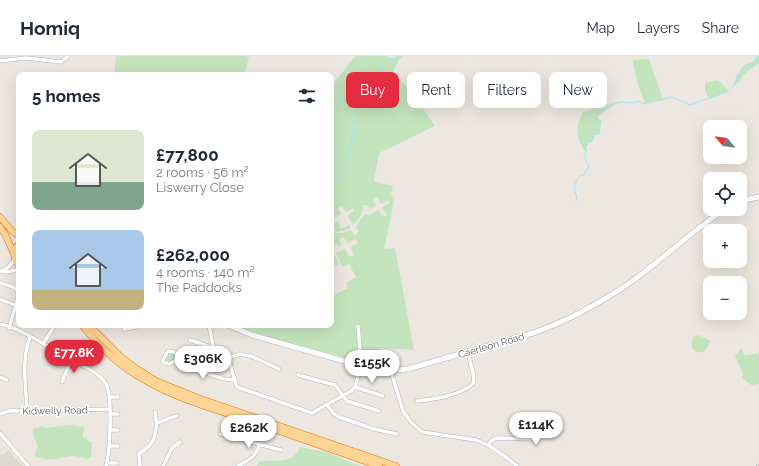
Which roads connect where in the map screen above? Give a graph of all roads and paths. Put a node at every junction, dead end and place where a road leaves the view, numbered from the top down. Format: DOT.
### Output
graph roads {
  1 [pos="68,56"];
  2 [pos="0,61"];
  3 [pos="759,197"];
  4 [pos="747,200"];
  5 [pos="716,216"];
  6 [pos="0,217"];
  7 [pos="0,228"];
  8 [pos="16,234"];
  9 [pos="16,248"];
  10 [pos="14,257"];
  11 [pos="16,261"];
  12 [pos="16,270"];
  13 [pos="0,271"];
  14 [pos="0,283"];
  15 [pos="16,289"];
  16 [pos="0,299"];
  17 [pos="15,305"];
  18 [pos="0,324"];
  19 [pos="358,326"];
  20 [pos="9,328"];
  21 [pos="53,328"];
  22 [pos="85,328"];
  23 [pos="92,328"];
  24 [pos="130,328"];
  25 [pos="210,328"];
  26 [pos="235,328"];
  27 [pos="124,329"];
  28 [pos="30,337"];
  29 [pos="190,340"];
  30 [pos="43,344"];
  31 [pos="214,348"];
  32 [pos="468,352"];
  33 [pos="228,358"];
  34 [pos="72,360"];
  35 [pos="176,360"];
  36 [pos="359,366"];
  37 [pos="279,369"];
  38 [pos="391,371"];
  39 [pos="298,375"];
  40 [pos="0,377"];
  41 [pos="7,380"];
  42 [pos="234,380"];
  43 [pos="62,382"];
  44 [pos="355,386"];
  45 [pos="424,395"];
  46 [pos="343,396"];
  47 [pos="383,396"];
  48 [pos="110,397"];
  49 [pos="118,397"];
  50 [pos="424,400"];
  51 [pos="417,401"];
  52 [pos="327,405"];
  53 [pos="110,409"];
  54 [pos="27,410"];
  55 [pos="378,411"];
  56 [pos="155,412"];
  57 [pos="0,414"];
  58 [pos="110,414"];
  59 [pos="118,414"];
  60 [pos="177,416"];
  61 [pos="157,423"];
  62 [pos="557,426"];
  63 [pos="109,430"];
  64 [pos="118,430"];
  65 [pos="0,433"];
  66 [pos="223,433"];
  67 [pos="397,434"];
  68 [pos="180,442"];
  69 [pos="260,444"];
  70 [pos="488,445"];
  71 [pos="109,446"];
  72 [pos="118,446"];
  73 [pos="281,450"];
  74 [pos="117,463"];
  75 [pos="106,464"];
  76 [pos="28,466"];
  77 [pos="140,466"];
  78 [pos="163,466"];
  79 [pos="238,466"];
  80 [pos="379,466"];
  81 [pos="396,466"];
  82 [pos="517,466"];
  1 -- 2 [label="street"];
  3 -- 4 [label="main road"];
  5 -- 32 [label="main road, Caerleon Road"];
  6 -- 8 [label="highway"];
  7 -- 10 [label="highway"];
  9 -- 10 [label="highway"];
  10 -- 11 [label="highway"];
  10 -- 13 [label="street"];
  12 -- 13 [label="street"];
  14 -- 15 [label="street"];
  16 -- 17 [label="street"];
  17 -- 20 [label="street"];
  18 -- 20 [label="street"];
  19 -- 36 [label="street"];
  20 -- 28 [label="street"];
  21 -- 30 [label="street"];
  22 -- 80 [label="highway"];
  23 -- 81 [label="highway"];
  24 -- 27 [label="street"];
  25 -- 31 [label="street"];
  26 -- 36 [label="main road, Caerleon Road"];
  28 -- 30 [label="street"];
  28 -- 54 [label="street"];
  29 -- 31 [label="street"];
  30 -- 34 [label="street"];
  31 -- 33 [label="street"];
  32 -- 38 [label="main road, Caerleon Road"];
  32 -- 50 [label="street"];
  33 -- 37 [label="street"];
  33 -- 42 [label="street"];
  34 -- 43 [label="street"];
  34 -- 48 [label="street"];
  35 -- 35 [label="street"];
  35 -- 42 [label="street"];
  36 -- 38 [label="main road, Caerleon Road"];
  36 -- 44 [label="street"];
  38 -- 70 [label="street"];
  39 -- 46 [label="street"];
  40 -- 41 [label="street"];
  42 -- 52 [label="street"];
  44 -- 46 [label="street"];
  44 -- 47 [label="street"];
  45 -- 50 [label="street"];
  46 -- 52 [label="street"];
  46 -- 55 [label="street"];
  48 -- 49 [label="street"];
  48 -- 53 [label="street"];
  50 -- 51 [label="street"];
  52 -- 67 [label="street"];
  53 -- 54 [label="street, Kidwelly Road"];
  53 -- 58 [label="street"];
  54 -- 57 [label="street, Kidwelly Road"];
  56 -- 61 [label="street"];
  58 -- 59 [label="street"];
  58 -- 63 [label="street"];
  60 -- 61 [label="street"];
  61 -- 77 [label="street"];
  62 -- 70 [label="street"];
  63 -- 64 [label="street"];
  63 -- 71 [label="street"];
  65 -- 76 [label="street"];
  66 -- 69 [label="street"];
  68 -- 78 [label="street"];
  69 -- 73 [label="street"];
  69 -- 79 [label="street"];
  70 -- 82 [label="street"];
  71 -- 72 [label="street"];
  71 -- 75 [label="street"];
  74 -- 75 [label="street"];
}
